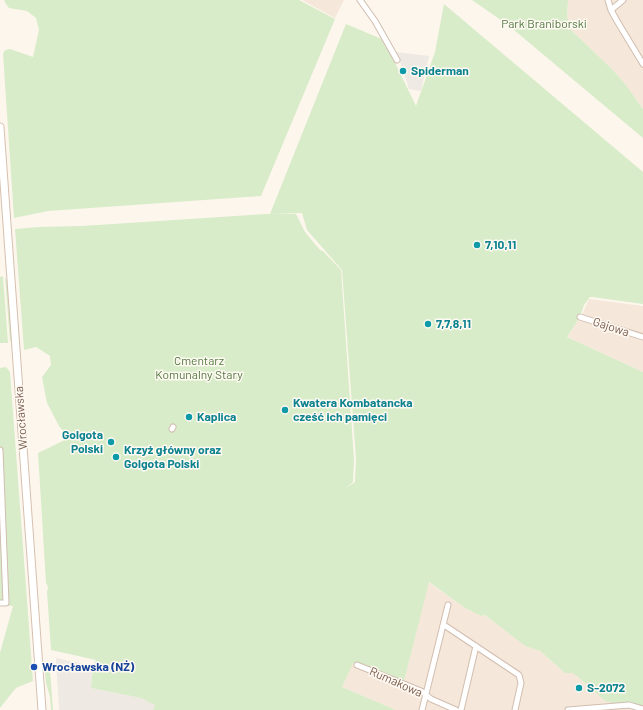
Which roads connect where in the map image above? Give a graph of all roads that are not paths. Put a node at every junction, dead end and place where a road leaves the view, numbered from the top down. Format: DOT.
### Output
graph roads {
  1 [pos="360,0"];
  2 [pos="608,0"];
  3 [pos="623,0"];
  4 [pos="611,10"];
  5 [pos="640,54"];
  6 [pos="397,60"];
  7 [pos="643,64"];
  8 [pos="0,127"];
  9 [pos="580,317"];
  10 [pos="643,337"];
  11 [pos="0,450"];
  12 [pos="0,475"];
  13 [pos="1,500"];
  14 [pos="1,526"];
  15 [pos="2,552"];
  16 [pos="3,577"];
  17 [pos="0,603"];
  18 [pos="448,605"];
  19 [pos="444,625"];
  20 [pos="476,646"];
  21 [pos="357,665"];
  22 [pos="426,695"];
  23 [pos="606,708"];
  24 [pos="643,709"];
  25 [pos="42,710"];
  26 [pos="422,710"];
  27 [pos="456,710"];
  28 [pos="461,710"];
  29 [pos="515,710"];
  30 [pos="568,710"];
  1 -- 6 [label="street"];
  2 -- 4 [label="street"];
  3 -- 4 [label="street"];
  4 -- 5 [label="street"];
  5 -- 7 [label="street"];
  8 -- 25 [label="main road, Wrocławska"];
  9 -- 10 [label="street, Gajowa"];
  11 -- 12 [label="street"];
  12 -- 13 [label="street"];
  13 -- 14 [label="street"];
  14 -- 15 [label="street"];
  15 -- 16 [label="street"];
  16 -- 17 [label="street"];
  18 -- 19 [label="street"];
  19 -- 20 [label="street"];
  19 -- 22 [label="street"];
  20 -- 28 [label="street"];
  20 -- 29 [label="street"];
  21 -- 22 [label="street, Rumakowa"];
  22 -- 26 [label="street"];
  22 -- 27 [label="street, Rumakowa"];
  23 -- 24 [label="street"];
  23 -- 30 [label="street"];
}
